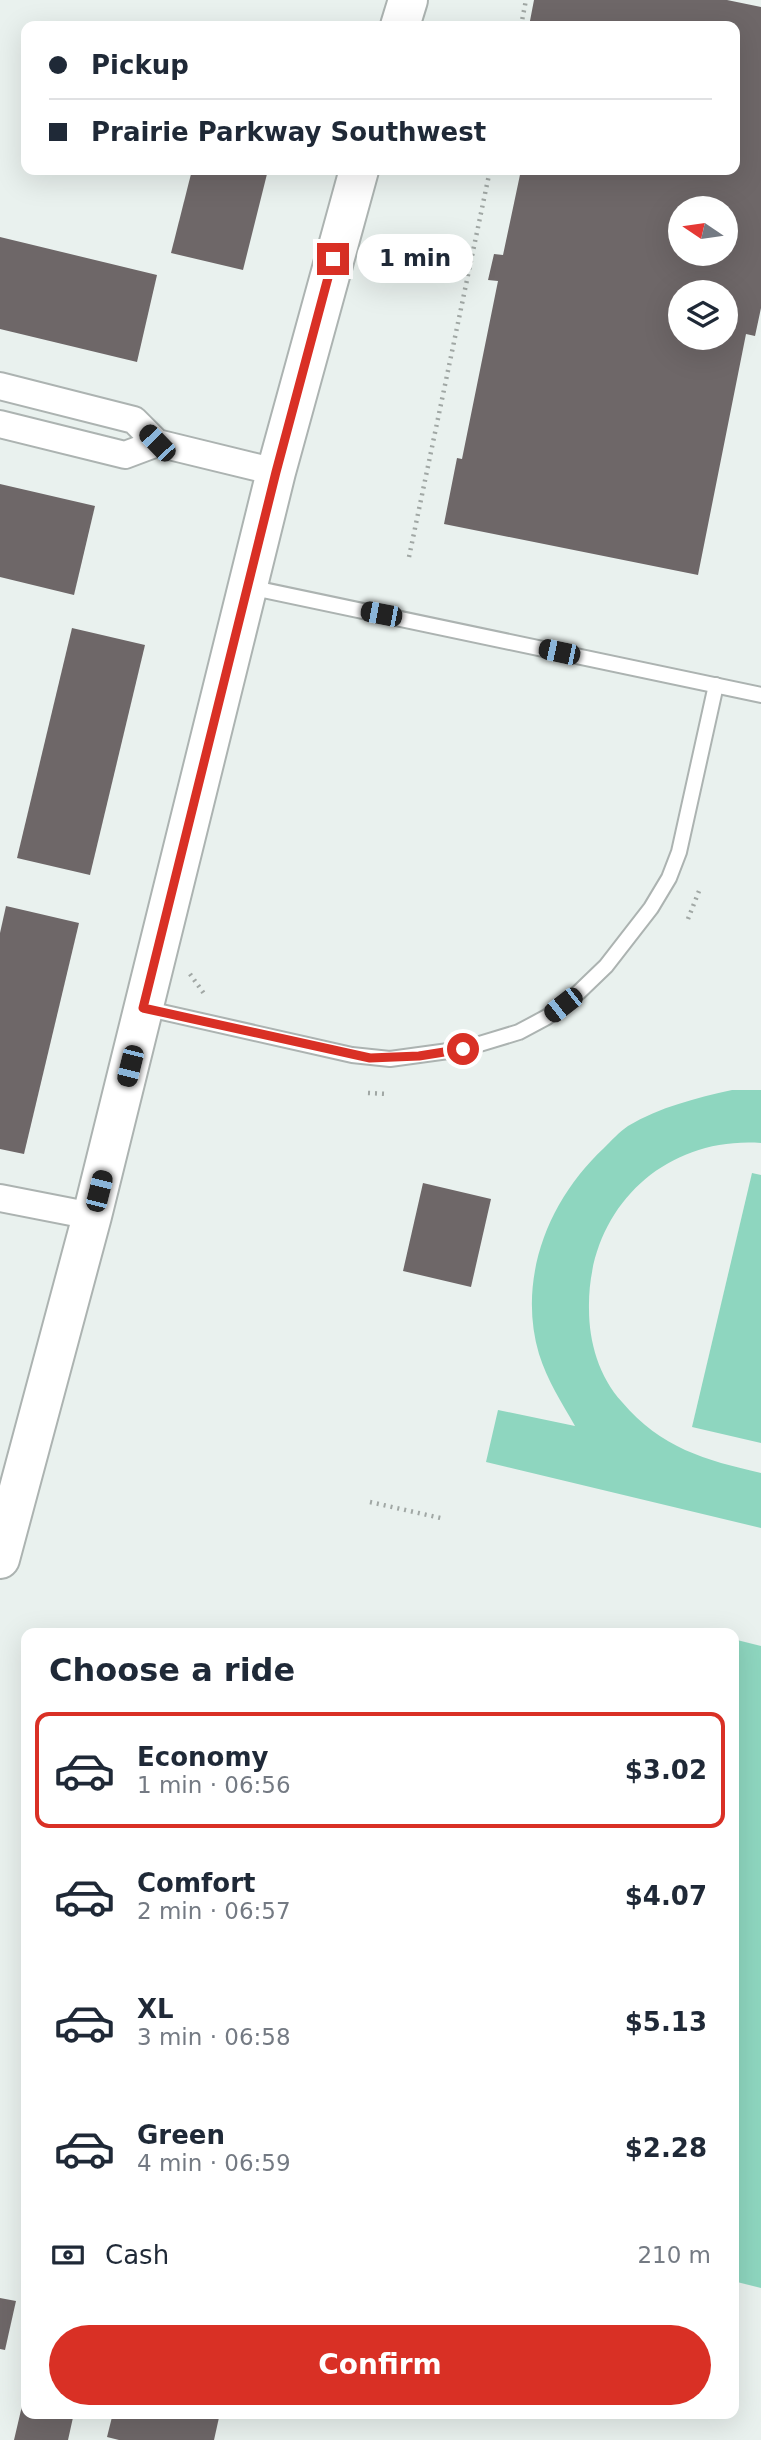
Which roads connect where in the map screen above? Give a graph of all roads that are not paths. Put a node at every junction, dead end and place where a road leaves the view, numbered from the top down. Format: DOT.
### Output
graph roads {
  1 [pos="408,0"];
  2 [pos="402,21"];
  3 [pos="358,175"];
  4 [pos="0,386"];
  5 [pos="0,424"];
  6 [pos="157,443"];
  7 [pos="276,472"];
  8 [pos="248,587"];
  9 [pos="716,685"];
  10 [pos="761,695"];
  11 [pos="143,1008"];
  12 [pos="0,1198"];
  13 [pos="92,1216"];
  14 [pos="0,1559"];
  1 -- 2 [label="street"];
  3 -- 7 [label="street"];
  4 -- 6 [label="street"];
  5 -- 6 [label="street"];
  6 -- 7 [label="street"];
  7 -- 8 [label="street"];
  8 -- 9 [label="lane"];
  8 -- 11 [label="street"];
  9 -- 10 [label="lane"];
  9 -- 11 [label="lane"];
  11 -- 13 [label="street"];
  12 -- 13 [label="street"];
  13 -- 14 [label="street"];
}
